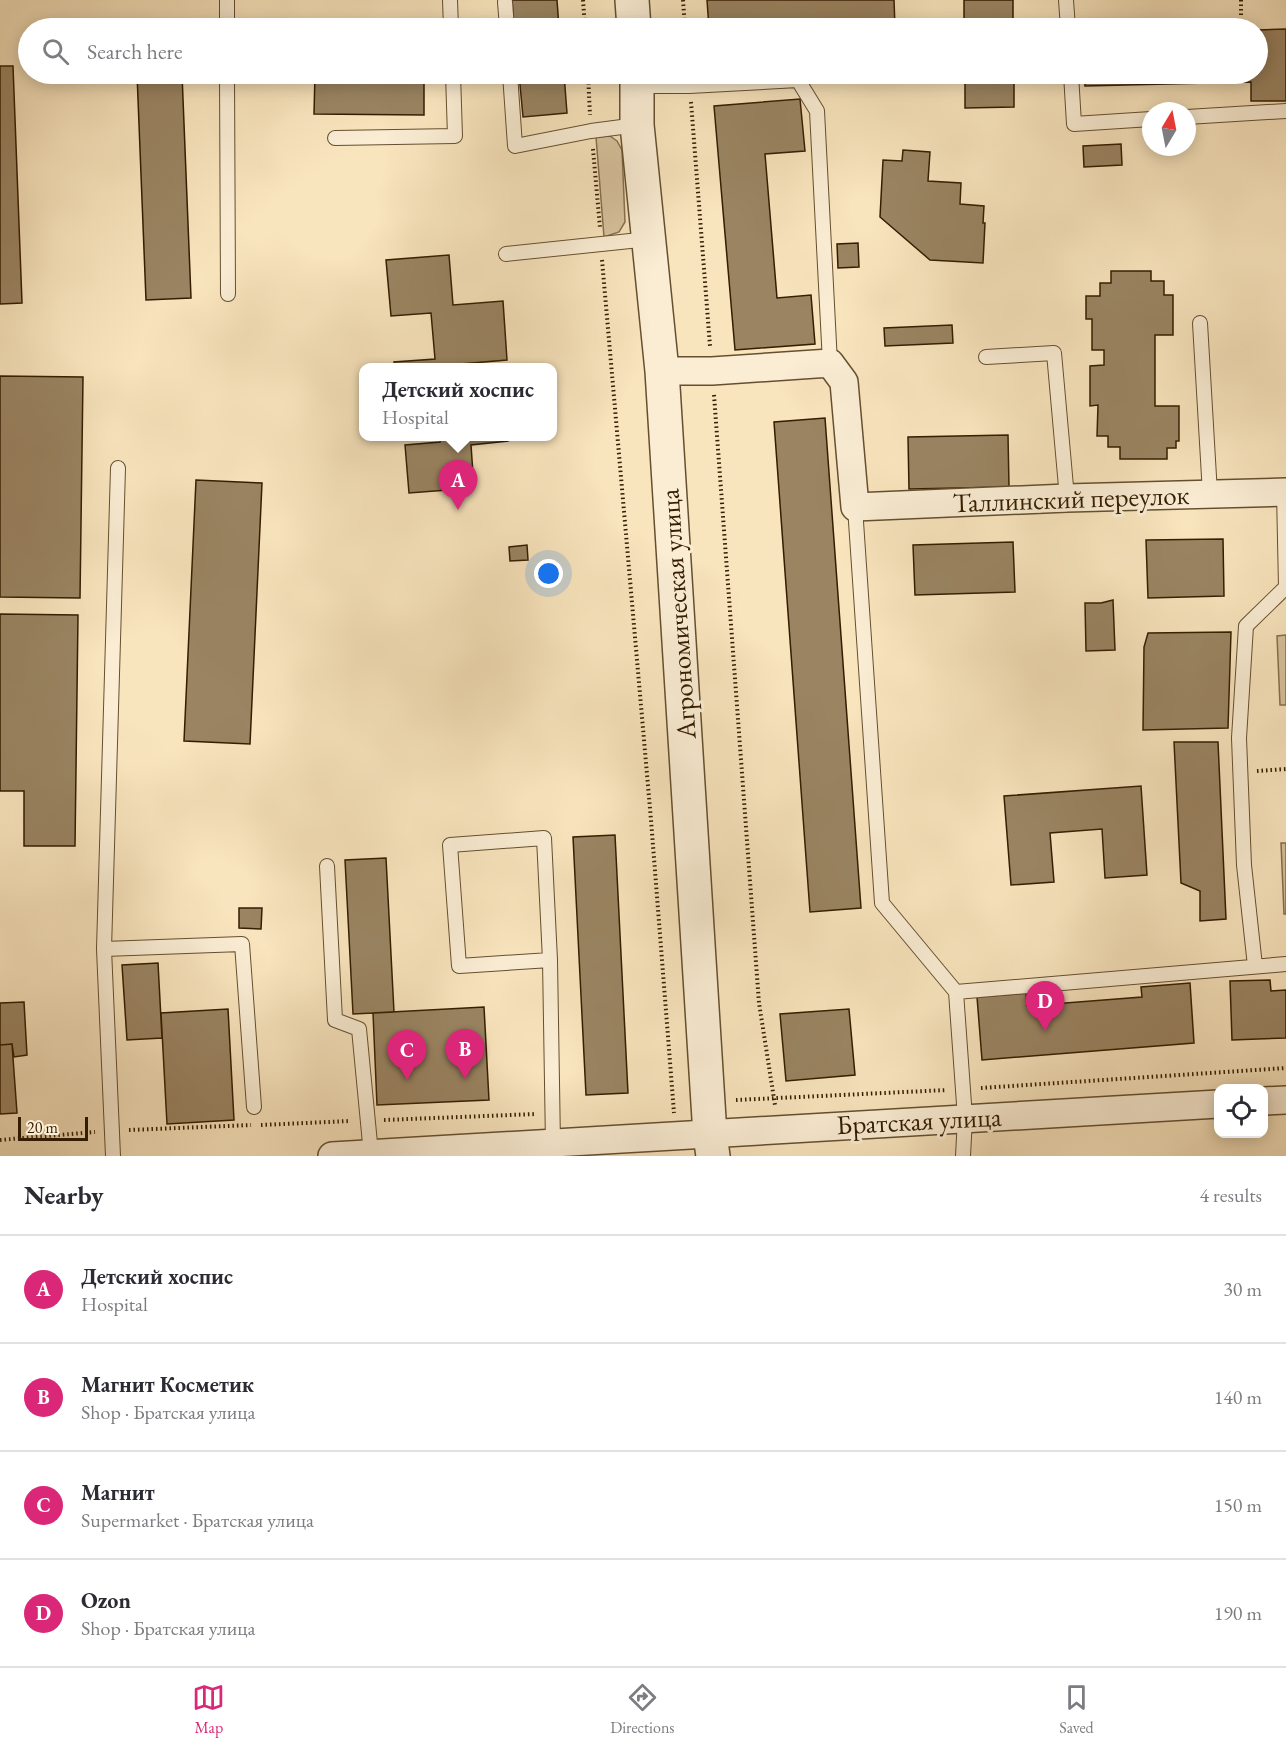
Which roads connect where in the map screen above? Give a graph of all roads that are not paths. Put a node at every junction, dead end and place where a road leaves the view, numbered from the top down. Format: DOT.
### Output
graph roads {
  1 [pos="227,0"];
  2 [pos="450,0"];
  3 [pos="632,0"];
  4 [pos="1066,0"];
  5 [pos="505,2"];
  6 [pos="227,18"];
  7 [pos="451,18"];
  8 [pos="506,18"];
  9 [pos="633,18"];
  10 [pos="1067,18"];
  11 [pos="227,84"];
  12 [pos="453,84"];
  13 [pos="511,84"];
  14 [pos="637,84"];
  15 [pos="672,84"];
  16 [pos="725,84"];
  17 [pos="800,84"];
  18 [pos="1072,84"];
  19 [pos="1286,111"];
  20 [pos="1196,116"];
  21 [pos="1142,120"];
  22 [pos="637,125"];
  23 [pos="335,138"];
  24 [pos="648,239"];
  25 [pos="506,254"];
  26 [pos="228,294"];
  27 [pos="1200,323"];
  28 [pos="986,357"];
  29 [pos="830,363"];
  30 [pos="662,371"];
  31 [pos="118,468"];
  32 [pos="1285,492"];
  33 [pos="1210,494"];
  34 [pos="1067,498"];
  35 [pos="855,507"];
  36 [pos="327,866"];
  37 [pos="104,949"];
  38 [pos="550,960"];
  39 [pos="1286,964"];
  40 [pos="1255,966"];
  41 [pos="956,992"];
  42 [pos="1286,1100"];
  43 [pos="1268,1101"];
  44 [pos="1214,1104"];
  45 [pos="254,1107"];
  46 [pos="964,1118"];
  47 [pos="553,1144"];
  48 [pos="712,1145"];
  49 [pos="371,1154"];
  50 [pos="113,1156"];
  51 [pos="332,1156"];
  52 [pos="963,1156"];
  1 -- 6 [label="lane"];
  2 -- 7 [label="lane"];
  3 -- 9 [label="street"];
  4 -- 10 [label="lane"];
  5 -- 8 [label="lane"];
  11 -- 26 [label="lane"];
  12 -- 23 [label="lane"];
  13 -- 22 [label="lane"];
  14 -- 22 [label="street, Агрономическая улица"];
  15 -- 16 [label="lane"];
  17 -- 29 [label="lane"];
  18 -- 21 [label="lane"];
  19 -- 20 [label="lane"];
  22 -- 24 [label="street, Агрономическая улица"];
  24 -- 25 [label="lane"];
  24 -- 30 [label="street, Агрономическая улица"];
  27 -- 33 [label="lane"];
  28 -- 34 [label="lane"];
  29 -- 30 [label="street"];
  29 -- 35 [label="street"];
  30 -- 48 [label="street, Агрономическая улица"];
  31 -- 37 [label="lane"];
  32 -- 33 [label="street, Таллинский переулок"];
  32 -- 40 [label="lane"];
  33 -- 34 [label="street, Таллинский переулок"];
  34 -- 35 [label="street, Таллинский переулок"];
  35 -- 41 [label="lane"];
  36 -- 49 [label="lane"];
  37 -- 45 [label="lane"];
  37 -- 50 [label="lane"];
  38 -- 38 [label="lane"];
  38 -- 47 [label="lane"];
  39 -- 40 [label="lane"];
  40 -- 41 [label="lane"];
  41 -- 46 [label="lane"];
  42 -- 43 [label="street"];
  44 -- 46 [label="street, Братская улица"];
  46 -- 48 [label="street, Братская улица"];
  46 -- 52 [label="lane"];
  47 -- 48 [label="street, Братская улица"];
  47 -- 49 [label="street, Братская улица"];
  49 -- 51 [label="street, Братская улица"];
}
